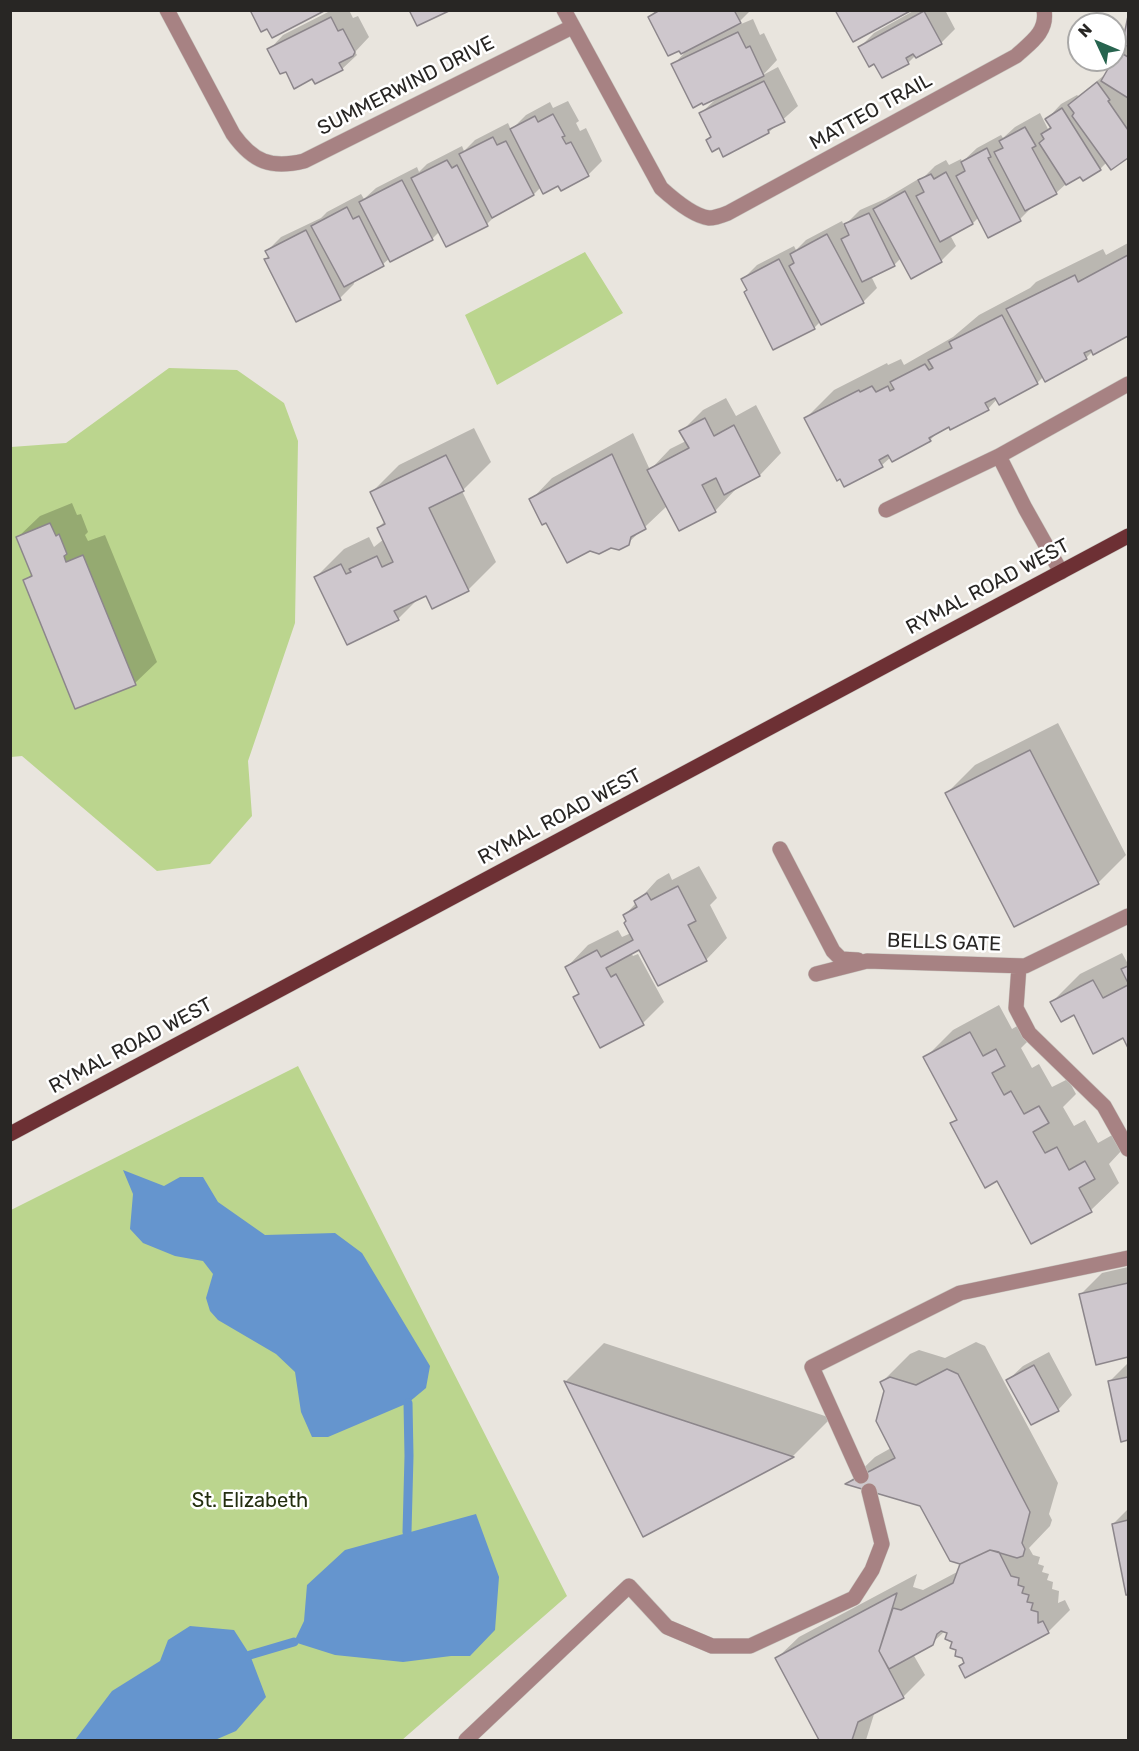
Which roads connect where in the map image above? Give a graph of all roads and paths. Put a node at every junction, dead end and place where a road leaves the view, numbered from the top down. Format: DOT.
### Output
graph roads {
  1 [pos="166,10"];
  2 [pos="564,10"];
  3 [pos="1044,10"];
  4 [pos="572,27"];
  5 [pos="1128,384"];
  6 [pos="999,456"];
  7 [pos="886,510"];
  8 [pos="1128,536"];
  9 [pos="1061,572"];
  10 [pos="780,849"];
  11 [pos="1128,916"];
  12 [pos="867,961"];
  13 [pos="1019,966"];
  14 [pos="816,974"];
  15 [pos="10,1134"];
  16 [pos="1128,1149"];
  17 [pos="1128,1258"];
  18 [pos="861,1476"];
  19 [pos="869,1491"];
  20 [pos="466,1740"];
  1 -- 4 [label="street, SUMMERWIND DRIVE"];
  2 -- 4 [label="street"];
  3 -- 4 [label="street, MATTEO TRAIL"];
  5 -- 6 [label="street"];
  6 -- 7 [label="street"];
  6 -- 9 [label="street"];
  8 -- 9 [label="main road, RYMAL ROAD WEST"];
  9 -- 15 [label="main road, RYMAL ROAD WEST"];
  10 -- 12 [label="street, BELLS GATE"];
  11 -- 13 [label="street"];
  12 -- 13 [label="street, BELLS GATE"];
  12 -- 14 [label="street, BELLS GATE"];
  13 -- 16 [label="street"];
  17 -- 18 [label="street"];
  19 -- 20 [label="street"];
}
